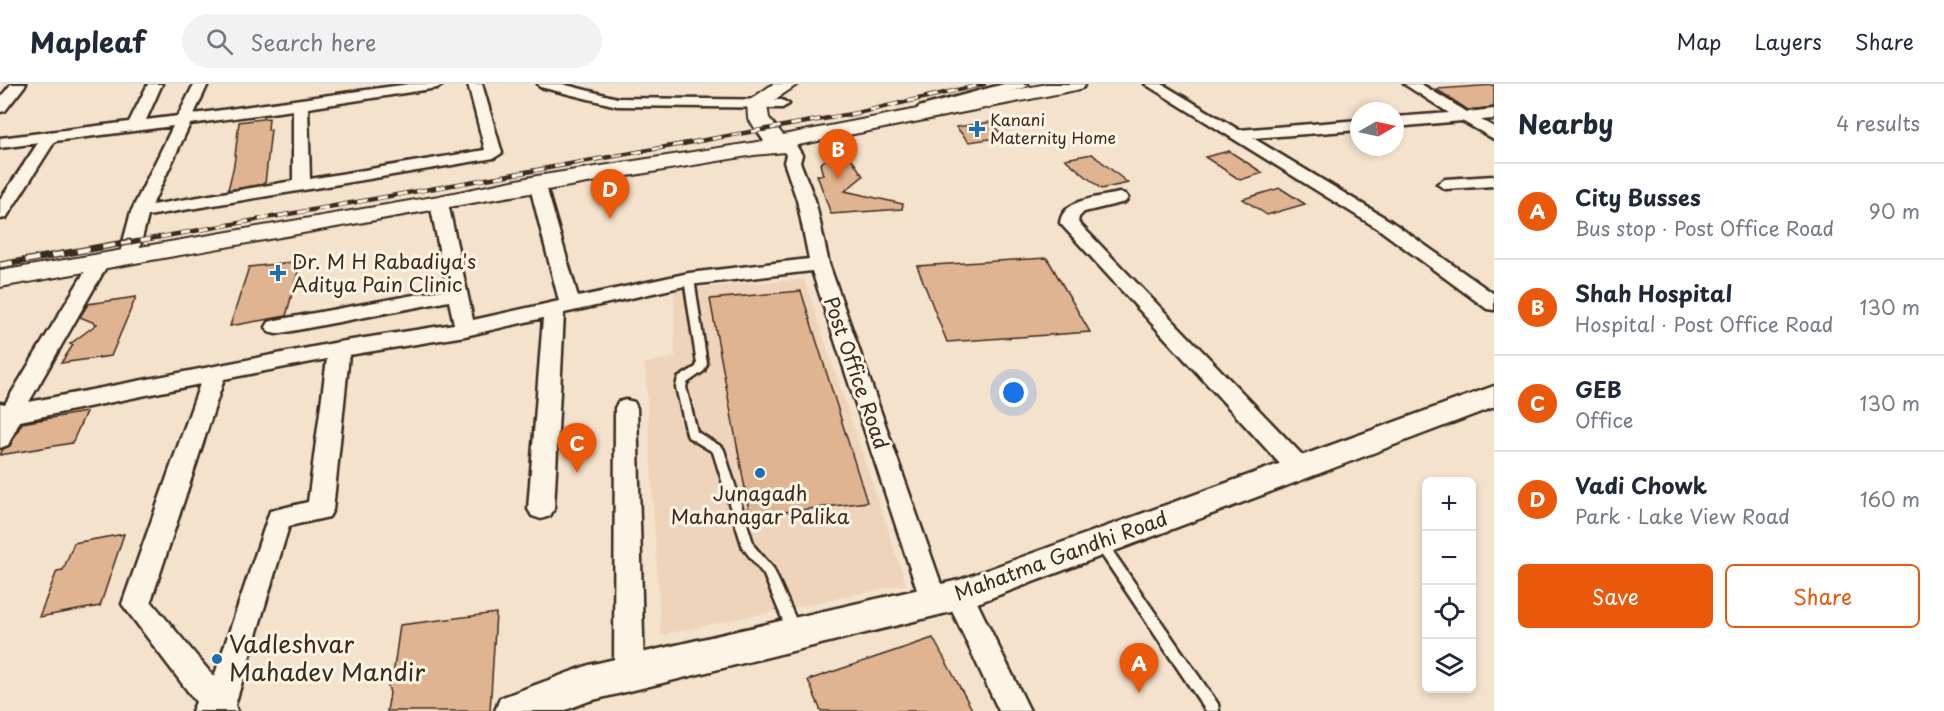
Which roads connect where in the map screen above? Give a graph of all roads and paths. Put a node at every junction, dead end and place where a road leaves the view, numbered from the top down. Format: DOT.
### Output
graph roads {
  1 [pos="19,84"];
  2 [pos="154,84"];
  3 [pos="201,84"];
  4 [pos="437,84"];
  5 [pos="475,84"];
  6 [pos="545,84"];
  7 [pos="813,84"];
  8 [pos="1021,84"];
  9 [pos="1076,84"];
  10 [pos="1152,84"];
  11 [pos="1411,84"];
  12 [pos="785,94"];
  13 [pos="758,102"];
  14 [pos="300,105"];
  15 [pos="0,108"];
  16 [pos="1494,114"];
  17 [pos="1465,116"];
  18 [pos="186,120"];
  19 [pos="1404,121"];
  20 [pos="869,124"];
  21 [pos="135,126"];
  22 [pos="1350,126"];
  23 [pos="1494,134"];
  24 [pos="1237,135"];
  25 [pos="50,136"];
  26 [pos="0,142"];
  27 [pos="779,145"];
  28 [pos="1494,181"];
  29 [pos="537,183"];
  30 [pos="1445,184"];
  31 [pos="302,185"];
  32 [pos="1119,198"];
  33 [pos="439,203"];
  34 [pos="140,212"];
  35 [pos="0,214"];
  36 [pos="128,257"];
  37 [pos="100,262"];
  38 [pos="819,264"];
  39 [pos="0,279"];
  40 [pos="688,279"];
  41 [pos="457,293"];
  42 [pos="1494,304"];
  43 [pos="562,307"];
  44 [pos="276,327"];
  45 [pos="465,329"];
  46 [pos="339,349"];
  47 [pos="215,373"];
  48 [pos="1494,396"];
  49 [pos="626,408"];
  50 [pos="5,413"];
  51 [pos="0,439"];
  52 [pos="1300,469"];
  53 [pos="541,509"];
  54 [pos="1101,544"];
  55 [pos="946,597"];
  56 [pos="795,633"];
  57 [pos="629,674"];
  58 [pos="216,710"];
  59 [pos="1213,710"];
  60 [pos="514,711"];
  61 [pos="1016,711"];
  1 -- 15 [label="street"];
  2 -- 21 [label="street"];
  3 -- 18 [label="street"];
  4 -- 14 [label="street"];
  5 -- 31 [label="street"];
  6 -- 13 [label="street"];
  7 -- 12 [label="main road"];
  8 -- 20 [label="street"];
  9 -- 20 [label="main road"];
  10 -- 24 [label="street"];
  11 -- 17 [label="street"];
  12 -- 13 [label="main road"];
  12 -- 27 [label="main road"];
  13 -- 27 [label="main road"];
  14 -- 18 [label="street"];
  14 -- 31 [label="street"];
  16 -- 17 [label="street"];
  17 -- 19 [label="street"];
  17 -- 23 [label="street"];
  18 -- 21 [label="street"];
  18 -- 34 [label="street"];
  20 -- 27 [label="main road"];
  21 -- 25 [label="street"];
  22 -- 24 [label="street"];
  24 -- 42 [label="street"];
  25 -- 26 [label="street"];
  25 -- 35 [label="street"];
  27 -- 29 [label="main road"];
  27 -- 38 [label="street, Post Office Road"];
  28 -- 30 [label="street"];
  29 -- 33 [label="main road"];
  29 -- 43 [label="street"];
  31 -- 34 [label="street"];
  32 -- 52 [label="street"];
  33 -- 36 [label="main road"];
  33 -- 41 [label="street"];
  34 -- 36 [label="street"];
  36 -- 37 [label="main road"];
  37 -- 39 [label="main road"];
  37 -- 50 [label="street"];
  38 -- 40 [label="street"];
  38 -- 55 [label="street, Post Office Road"];
  40 -- 43 [label="street"];
  40 -- 56 [label="lane"];
  41 -- 44 [label="street"];
  41 -- 45 [label="street"];
  43 -- 45 [label="street"];
  43 -- 53 [label="street"];
  45 -- 46 [label="street"];
  46 -- 47 [label="street"];
  46 -- 58 [label="street"];
  47 -- 50 [label="street"];
  47 -- 58 [label="street"];
  48 -- 52 [label="street, Mahatma Gandhi Road"];
  49 -- 57 [label="street"];
  50 -- 51 [label="street"];
  52 -- 54 [label="street, Mahatma Gandhi Road"];
  54 -- 55 [label="street, Mahatma Gandhi Road"];
  54 -- 59 [label="lane"];
  55 -- 56 [label="street, Mahatma Gandhi Road"];
  55 -- 61 [label="street, Post Office Road"];
  56 -- 57 [label="street, Mahatma Gandhi Road"];
  57 -- 60 [label="street, Mahatma Gandhi Road"];
}
